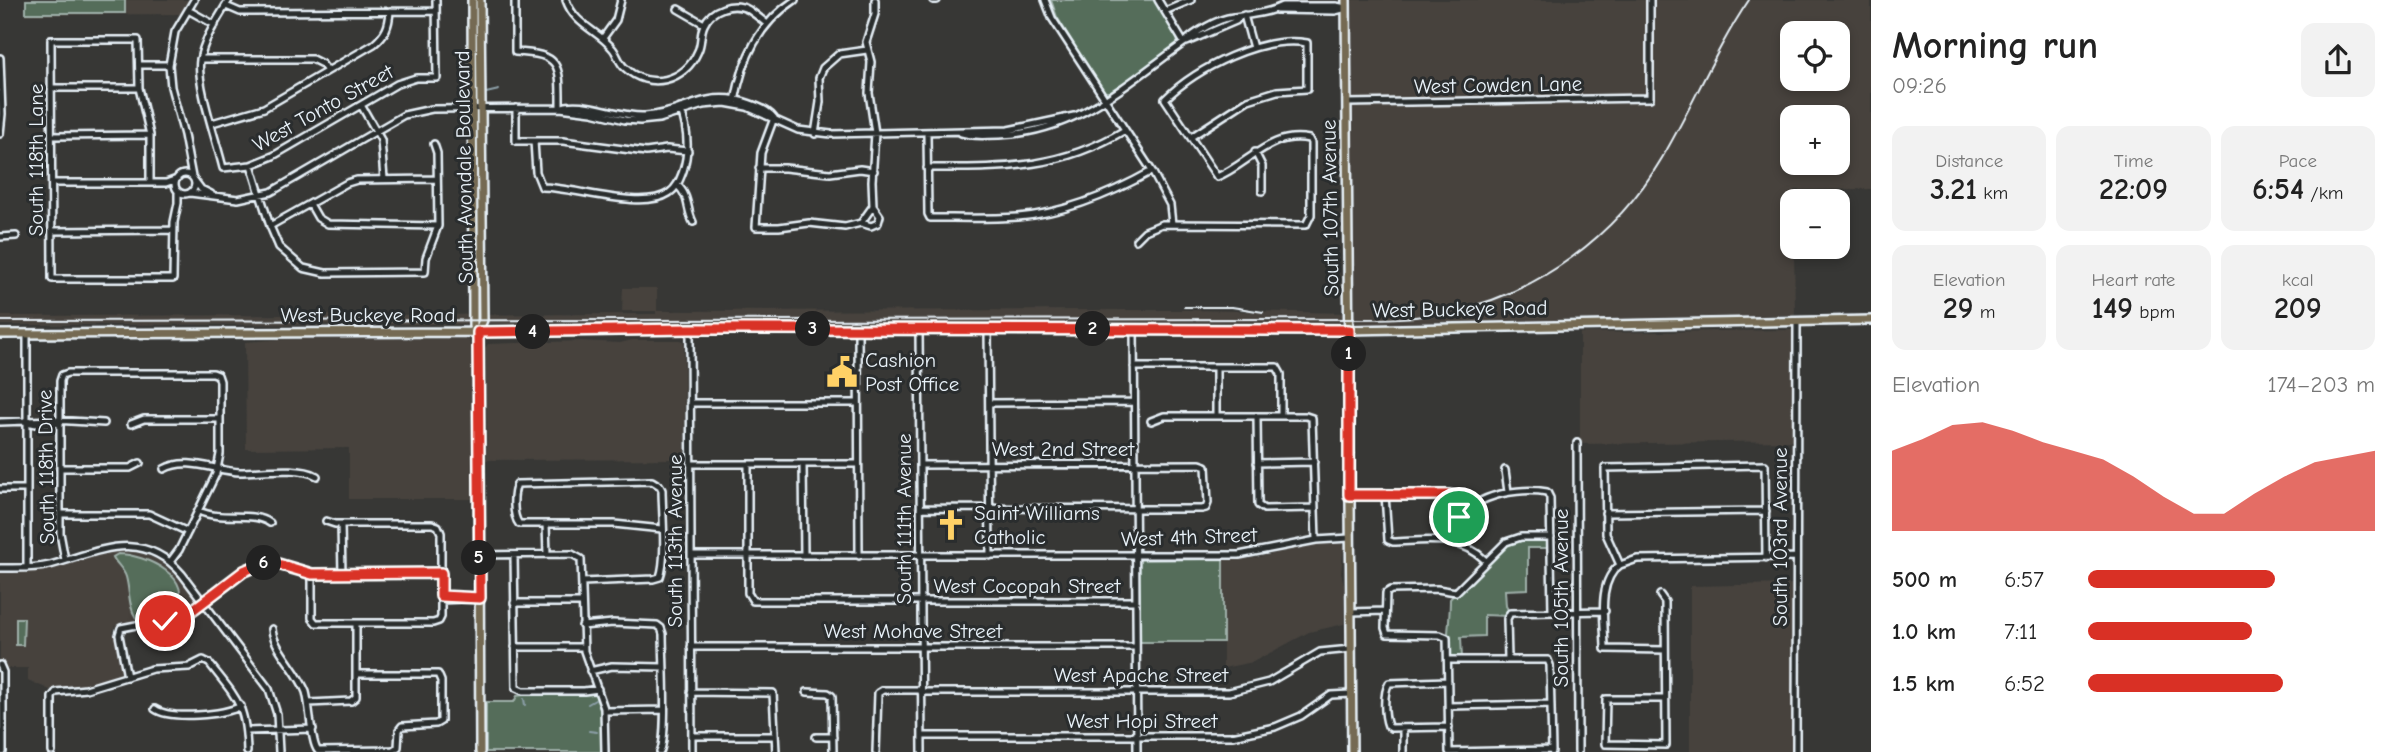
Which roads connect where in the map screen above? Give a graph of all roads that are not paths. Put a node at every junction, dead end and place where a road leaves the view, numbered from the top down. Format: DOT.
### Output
graph roads {
  1 [pos="194,0"];
  2 [pos="436,0"];
  3 [pos="472,0"];
  4 [pos="480,0"];
  5 [pos="515,0"];
  6 [pos="566,0"];
  7 [pos="621,0"];
  8 [pos="795,0"];
  9 [pos="875,0"];
  10 [pos="1045,0"];
  11 [pos="1158,0"];
  12 [pos="1191,0"];
  13 [pos="1650,0"];
  14 [pos="227,3"];
  15 [pos="1346,4"];
  16 [pos="678,9"];
  17 [pos="188,10"];
  18 [pos="390,11"];
  19 [pos="436,11"];
  20 [pos="1165,11"];
  21 [pos="1242,16"];
  22 [pos="766,23"];
  23 [pos="704,24"];
  24 [pos="215,25"];
  25 [pos="603,38"];
  26 [pos="1184,44"];
  27 [pos="1253,48"];
  28 [pos="867,50"];
  29 [pos="0,58"];
  30 [pos="200,59"];
  31 [pos="139,65"];
  32 [pos="169,65"];
  33 [pos="327,71"];
  34 [pos="51,88"];
  35 [pos="139,88"];
  36 [pos="1104,100"];
  37 [pos="735,102"];
  38 [pos="1347,103"];
  39 [pos="361,104"];
  40 [pos="560,107"];
  41 [pos="477,108"];
  42 [pos="516,108"];
  43 [pos="680,110"];
  44 [pos="774,118"];
  45 [pos="212,123"];
  46 [pos="1125,130"];
  47 [pos="377,131"];
  48 [pos="875,133"];
  49 [pos="927,133"];
  50 [pos="0,134"];
  51 [pos="815,134"];
  52 [pos="150,135"];
  53 [pos="52,136"];
  54 [pos="1191,137"];
  55 [pos="534,141"];
  56 [pos="434,144"];
  57 [pos="186,151"];
  58 [pos="688,151"];
  59 [pos="1255,152"];
  60 [pos="251,165"];
  61 [pos="759,168"];
  62 [pos="927,168"];
  63 [pos="874,171"];
  64 [pos="1152,171"];
  65 [pos="178,178"];
  66 [pos="193,178"];
  67 [pos="384,179"];
  68 [pos="438,179"];
  69 [pos="52,183"];
  70 [pos="150,183"];
  71 [pos="166,183"];
  72 [pos="677,186"];
  73 [pos="177,190"];
  74 [pos="1262,191"];
  75 [pos="188,194"];
  76 [pos="260,195"];
  77 [pos="214,196"];
  78 [pos="310,204"];
  79 [pos="873,206"];
  80 [pos="176,212"];
  81 [pos="693,222"];
  82 [pos="861,223"];
  83 [pos="1172,224"];
  84 [pos="270,226"];
  85 [pos="438,226"];
  86 [pos="173,230"];
  87 [pos="52,231"];
  88 [pos="16,236"];
  89 [pos="0,237"];
  90 [pos="1136,240"];
  91 [pos="473,253"];
  92 [pos="482,281"];
  93 [pos="1871,320"];
  94 [pos="1797,321"];
  95 [pos="690,329"];
  96 [pos="858,329"];
  97 [pos="919,329"];
  98 [pos="988,329"];
  99 [pos="1134,329"];
  100 [pos="1349,330"];
  101 [pos="478,332"];
  102 [pos="0,334"];
  103 [pos="27,334"];
  104 [pos="1134,367"];
  105 [pos="1216,367"];
  106 [pos="858,402"];
  107 [pos="1134,402"];
  108 [pos="690,403"];
  109 [pos="989,403"];
  110 [pos="1216,416"];
  111 [pos="1257,416"];
  112 [pos="1281,416"];
  113 [pos="220,419"];
  114 [pos="1151,421"];
  115 [pos="0,422"];
  116 [pos="27,422"];
  117 [pos="60,422"];
  118 [pos="104,423"];
  119 [pos="131,424"];
  120 [pos="1577,443"];
  121 [pos="1314,462"];
  122 [pos="140,463"];
  123 [pos="1257,463"];
  124 [pos="690,464"];
  125 [pos="748,464"];
  126 [pos="803,464"];
  127 [pos="858,464"];
  128 [pos="920,465"];
  129 [pos="989,465"];
  130 [pos="1135,465"];
  131 [pos="60,468"];
  132 [pos="218,468"];
  133 [pos="164,469"];
  134 [pos="1506,470"];
  135 [pos="317,476"];
  136 [pos="0,489"];
  137 [pos="27,489"];
  138 [pos="1508,492"];
  139 [pos="1385,494"];
  140 [pos="1349,495"];
  141 [pos="989,508"];
  142 [pos="1314,508"];
  143 [pos="920,509"];
  144 [pos="1135,509"];
  145 [pos="1470,509"];
  146 [pos="199,511"];
  147 [pos="1766,511"];
  148 [pos="1605,513"];
  149 [pos="60,514"];
  150 [pos="326,521"];
  151 [pos="270,523"];
  152 [pos="341,524"];
  153 [pos="546,524"];
  154 [pos="662,529"];
  155 [pos="188,532"];
  156 [pos="1551,537"];
  157 [pos="1350,538"];
  158 [pos="1316,540"];
  159 [pos="1450,541"];
  160 [pos="547,554"];
  161 [pos="479,555"];
  162 [pos="514,555"];
  163 [pos="691,555"];
  164 [pos="804,555"];
  165 [pos="1135,555"];
  166 [pos="748,556"];
  167 [pos="859,556"];
  168 [pos="920,556"];
  169 [pos="990,556"];
  170 [pos="1796,557"];
  171 [pos="1766,558"];
  172 [pos="65,560"];
  173 [pos="1486,561"];
  174 [pos="170,562"];
  175 [pos="1620,565"];
  176 [pos="0,568"];
  177 [pos="27,568"];
  178 [pos="441,573"];
  179 [pos="312,574"];
  180 [pos="342,574"];
  181 [pos="582,582"];
  182 [pos="1660,595"];
  183 [pos="441,598"];
  184 [pos="480,598"];
  185 [pos="921,601"];
  186 [pos="1136,601"];
  187 [pos="203,602"];
  188 [pos="514,603"];
  189 [pos="582,603"];
  190 [pos="1385,611"];
  191 [pos="1605,611"];
  192 [pos="1351,612"];
  193 [pos="1552,612"];
  194 [pos="1577,612"];
  195 [pos="356,624"];
  196 [pos="582,626"];
  197 [pos="272,629"];
  198 [pos="515,647"];
  199 [pos="583,647"];
  200 [pos="691,647"];
  201 [pos="921,647"];
  202 [pos="1136,647"];
  203 [pos="1351,649"];
  204 [pos="1665,650"];
  205 [pos="1507,659"];
  206 [pos="1448,660"];
  207 [pos="1,665"];
  208 [pos="663,667"];
  209 [pos="590,671"];
  210 [pos="357,674"];
  211 [pos="127,677"];
  212 [pos="1448,681"];
  213 [pos="598,689"];
  214 [pos="921,691"];
  215 [pos="691,692"];
  216 [pos="807,692"];
  217 [pos="1136,692"];
  218 [pos="1352,694"];
  219 [pos="1665,699"];
  220 [pos="309,703"];
  221 [pos="1551,704"];
  222 [pos="241,706"];
  223 [pos="1449,706"];
  224 [pos="155,709"];
  225 [pos="664,710"];
  226 [pos="605,711"];
  227 [pos="2,713"];
  228 [pos="1449,727"];
  229 [pos="1403,728"];
  230 [pos="313,729"];
  231 [pos="246,730"];
  232 [pos="279,730"];
  233 [pos="692,736"];
  234 [pos="775,736"];
  235 [pos="922,736"];
  236 [pos="816,737"];
  237 [pos="833,737"];
  238 [pos="1137,737"];
  239 [pos="1629,744"];
  240 [pos="1552,751"];
  241 [pos="3,752"];
  242 [pos="52,752"];
  243 [pos="247,752"];
  244 [pos="279,752"];
  245 [pos="359,752"];
  246 [pos="480,752"];
  247 [pos="605,752"];
  248 [pos="661,752"];
  249 [pos="692,752"];
  250 [pos="776,752"];
  251 [pos="833,752"];
  252 [pos="876,752"];
  253 [pos="922,752"];
  254 [pos="1137,752"];
  255 [pos="1352,752"];
  256 [pos="1403,752"];
  257 [pos="1449,752"];
  258 [pos="1578,752"];
  259 [pos="1629,752"];
  260 [pos="1796,752"];
  1 -- 17 [label="street"];
  2 -- 19 [label="street"];
  3 -- 41 [label="main road, South Avondale Boulevard"];
  4 -- 41 [label="main road, South Avondale Boulevard"];
  5 -- 40 [label="street"];
  6 -- 25 [label="street"];
  7 -- 25 [label="street"];
  8 -- 22 [label="street"];
  9 -- 28 [label="street"];
  10 -- 36 [label="street"];
  11 -- 20 [label="street"];
  12 -- 20 [label="street"];
  13 -- 38 [label="street, West Cowden Lane"];
  14 -- 18 [label="street"];
  14 -- 24 [label="street"];
  15 -- 21 [label="street"];
  15 -- 38 [label="main road, South 107th Avenue"];
  16 -- 23 [label="street"];
  17 -- 24 [label="street"];
  17 -- 32 [label="street"];
  18 -- 19 [label="street"];
  18 -- 33 [label="street"];
  19 -- 39 [label="street, West Tonto Street"];
  20 -- 26 [label="street"];
  21 -- 26 [label="street"];
  21 -- 27 [label="street"];
  22 -- 23 [label="street"];
  22 -- 37 [label="street"];
  23 -- 25 [label="street"];
  24 -- 30 [label="street"];
  26 -- 36 [label="street"];
  27 -- 54 [label="street"];
  27 -- 54 [label="street"];
  28 -- 48 [label="street"];
  28 -- 51 [label="street"];
  29 -- 50 [label="street"];
  30 -- 33 [label="street"];
  30 -- 45 [label="street"];
  31 -- 32 [label="street"];
  31 -- 34 [label="street, South 118th Lane"];
  31 -- 35 [label="street"];
  32 -- 57 [label="street"];
  33 -- 45 [label="street"];
  34 -- 35 [label="street"];
  34 -- 53 [label="street, South 118th Lane"];
  35 -- 52 [label="street"];
  36 -- 46 [label="street"];
  36 -- 49 [label="street"];
  37 -- 43 [label="street"];
  37 -- 44 [label="street"];
  38 -- 100 [label="main road, South 107th Avenue"];
  39 -- 47 [label="street"];
  39 -- 60 [label="street, West Tonto Street"];
  40 -- 42 [label="street"];
  40 -- 43 [label="street"];
  41 -- 42 [label="street"];
  41 -- 47 [label="street"];
  41 -- 91 [label="main road, South Avondale Boulevard"];
  41 -- 92 [label="main road, South Avondale Boulevard"];
  42 -- 55 [label="street"];
  43 -- 58 [label="street"];
  44 -- 51 [label="street"];
  44 -- 61 [label="street"];
  45 -- 60 [label="street, West Tonto Street"];
  46 -- 62 [label="street"];
  46 -- 64 [label="street"];
  47 -- 67 [label="street"];
  47 -- 76 [label="street"];
  48 -- 49 [label="street"];
  48 -- 51 [label="street"];
  48 -- 63 [label="street"];
  49 -- 62 [label="street"];
  52 -- 53 [label="street"];
  52 -- 70 [label="street"];
  53 -- 69 [label="street, South 118th Lane"];
  54 -- 59 [label="street"];
  55 -- 58 [label="street"];
  55 -- 72 [label="street"];
  56 -- 68 [label="street"];
  57 -- 65 [label="street"];
  57 -- 66 [label="street"];
  58 -- 72 [label="street"];
  59 -- 74 [label="street"];
  59 -- 83 [label="street"];
  60 -- 76 [label="street"];
  61 -- 63 [label="street"];
  61 -- 82 [label="street"];
  62 -- 64 [label="street"];
  63 -- 79 [label="street"];
  64 -- 83 [label="street"];
  65 -- 66 [label="street"];
  65 -- 71 [label="street"];
  65 -- 73 [label="street"];
  66 -- 75 [label="street"];
  66 -- 77 [label="street"];
  67 -- 68 [label="street"];
  67 -- 78 [label="street"];
  68 -- 85 [label="street"];
  69 -- 70 [label="street"];
  69 -- 87 [label="street, South 118th Lane"];
  70 -- 71 [label="street"];
  71 -- 73 [label="street"];
  72 -- 81 [label="street"];
  73 -- 75 [label="street"];
  73 -- 80 [label="street"];
  75 -- 77 [label="street"];
  75 -- 80 [label="street"];
  76 -- 77 [label="street"];
  76 -- 84 [label="street"];
  78 -- 84 [label="street"];
  78 -- 85 [label="street"];
  79 -- 82 [label="street"];
  79 -- 82 [label="street"];
  80 -- 86 [label="street"];
  83 -- 90 [label="street"];
  84 -- 85 [label="street"];
  86 -- 87 [label="street"];
  86 -- 87 [label="street, South 118th Lane"];
  88 -- 89 [label="street"];
  91 -- 92 [label="main road"];
  91 -- 101 [label="main road, South Avondale Boulevard"];
  92 -- 101 [label="main road, South Avondale Boulevard"];
  93 -- 94 [label="main road, West Buckeye Road"];
  94 -- 100 [label="main road, West Buckeye Road"];
  94 -- 170 [label="street, South 103rd Avenue"];
  95 -- 96 [label="main road, West Buckeye Road"];
  95 -- 101 [label="main road, West Buckeye Road"];
  95 -- 108 [label="street, South 113th Avenue"];
  96 -- 97 [label="main road, West Buckeye Road"];
  96 -- 106 [label="street"];
  97 -- 98 [label="main road, West Buckeye Road"];
  97 -- 128 [label="street, South 111th Avenue"];
  98 -- 99 [label="main road, West Buckeye Road"];
  98 -- 109 [label="street"];
  99 -- 100 [label="main road, West Buckeye Road"];
  99 -- 104 [label="street"];
  100 -- 140 [label="main road, South 107th Avenue"];
  101 -- 103 [label="main road, West Buckeye Road"];
  101 -- 161 [label="main road, South Avondale Boulevard"];
  102 -- 103 [label="main road, West Buckeye Road"];
  103 -- 116 [label="street"];
  104 -- 105 [label="street"];
  104 -- 107 [label="street"];
  105 -- 110 [label="street"];
  105 -- 112 [label="street"];
  106 -- 108 [label="street"];
  106 -- 127 [label="street"];
  107 -- 109 [label="street"];
  107 -- 130 [label="street"];
  108 -- 124 [label="street, South 113th Avenue"];
  109 -- 129 [label="street"];
  110 -- 111 [label="street"];
  110 -- 114 [label="street"];
  111 -- 112 [label="street"];
  111 -- 123 [label="street"];
  112 -- 121 [label="street"];
  113 -- 117 [label="street, South 118th Drive"];
  113 -- 119 [label="street"];
  113 -- 132 [label="street"];
  115 -- 116 [label="street"];
  116 -- 117 [label="street"];
  116 -- 137 [label="street"];
  117 -- 118 [label="street"];
  117 -- 131 [label="street, South 118th Drive"];
  120 -- 194 [label="street, South 105th Avenue"];
  121 -- 123 [label="street"];
  121 -- 142 [label="street"];
  122 -- 131 [label="street"];
  123 -- 142 [label="street"];
  124 -- 125 [label="street"];
  124 -- 163 [label="street, South 113th Avenue"];
  125 -- 126 [label="street"];
  125 -- 166 [label="street"];
  126 -- 127 [label="street"];
  126 -- 164 [label="street"];
  127 -- 167 [label="street"];
  128 -- 129 [label="street, West 2nd Street"];
  128 -- 143 [label="street, South 111th Avenue"];
  129 -- 130 [label="street, West 2nd Street"];
  129 -- 141 [label="street"];
  130 -- 144 [label="street"];
  130 -- 144 [label="street, West 2nd Street"];
  131 -- 149 [label="street, South 118th Drive"];
  132 -- 133 [label="street"];
  132 -- 135 [label="street"];
  132 -- 146 [label="street"];
  134 -- 138 [label="street"];
  136 -- 137 [label="street"];
  137 -- 177 [label="street"];
  138 -- 145 [label="street"];
  138 -- 156 [label="street"];
  139 -- 140 [label="street"];
  139 -- 145 [label="street"];
  139 -- 159 [label="street"];
  140 -- 157 [label="main road, South 107th Avenue"];
  141 -- 143 [label="street"];
  141 -- 144 [label="street"];
  141 -- 169 [label="street"];
  142 -- 158 [label="street"];
  143 -- 168 [label="street, South 111th Avenue"];
  144 -- 165 [label="street"];
  145 -- 159 [label="street"];
  146 -- 151 [label="street"];
  146 -- 155 [label="street"];
  147 -- 148 [label="street"];
  147 -- 148 [label="street"];
  147 -- 171 [label="street"];
  148 -- 175 [label="street"];
  149 -- 155 [label="street"];
  149 -- 172 [label="street, South 118th Drive"];
  150 -- 152 [label="street"];
  152 -- 178 [label="street"];
  152 -- 180 [label="street"];
  153 -- 154 [label="street"];
  153 -- 154 [label="street"];
  153 -- 160 [label="street"];
  154 -- 181 [label="street"];
  155 -- 174 [label="street"];
  156 -- 173 [label="street"];
  156 -- 193 [label="street"];
  157 -- 158 [label="street, West 4th Street"];
  157 -- 192 [label="main road, South 107th Avenue"];
  158 -- 165 [label="street, West 4th Street"];
  159 -- 173 [label="street"];
  160 -- 162 [label="street"];
  160 -- 181 [label="street"];
  161 -- 162 [label="street"];
  161 -- 184 [label="main road, South Avondale Boulevard"];
  162 -- 188 [label="street"];
  163 -- 166 [label="street, West 4th Street"];
  163 -- 200 [label="street, South 113th Avenue"];
  164 -- 166 [label="street, West 4th Street"];
  164 -- 167 [label="street, West 4th Street"];
  165 -- 169 [label="street, West 4th Street"];
  165 -- 186 [label="street"];
  166 -- 185 [label="street, West Cocopah Street"];
  167 -- 168 [label="street, West 4th Street"];
  168 -- 169 [label="street, West 4th Street"];
  168 -- 185 [label="street, South 111th Avenue"];
  170 -- 171 [label="street"];
  170 -- 260 [label="street, South 103rd Avenue"];
  171 -- 175 [label="street"];
  172 -- 174 [label="street"];
  172 -- 177 [label="street"];
  173 -- 190 [label="street"];
  174 -- 187 [label="street"];
  175 -- 191 [label="street"];
  176 -- 177 [label="street"];
  178 -- 180 [label="street"];
  178 -- 183 [label="street"];
  179 -- 180 [label="street"];
  179 -- 187 [label="street"];
  179 -- 195 [label="street"];
  181 -- 189 [label="street"];
  182 -- 204 [label="street"];
  183 -- 184 [label="street"];
  183 -- 195 [label="street"];
  184 -- 246 [label="main road, South Avondale Boulevard"];
  185 -- 186 [label="street, West Cocopah Street"];
  185 -- 201 [label="street, South 111th Avenue"];
  186 -- 202 [label="street"];
  187 -- 211 [label="street"];
  187 -- 232 [label="street"];
  188 -- 189 [label="street"];
  188 -- 198 [label="street"];
  189 -- 196 [label="street"];
  190 -- 192 [label="street"];
  190 -- 206 [label="street"];
  191 -- 194 [label="street"];
  191 -- 204 [label="street"];
  192 -- 203 [label="main road, South 107th Avenue"];
  193 -- 194 [label="street"];
  193 -- 205 [label="street"];
  194 -- 258 [label="street, South 105th Avenue"];
  195 -- 210 [label="street"];
  196 -- 199 [label="street"];
  196 -- 208 [label="street"];
  197 -- 220 [label="street"];
  198 -- 199 [label="street"];
  198 -- 213 [label="street"];
  199 -- 209 [label="street"];
  200 -- 201 [label="street, West Mohave Street"];
  200 -- 215 [label="street, South 113th Avenue"];
  201 -- 202 [label="street, West Mohave Street"];
  201 -- 214 [label="street, South 111th Avenue"];
  202 -- 217 [label="street"];
  203 -- 217 [label="street, West Apache Street"];
  203 -- 218 [label="main road, South 107th Avenue"];
  204 -- 219 [label="street"];
  205 -- 206 [label="street"];
  205 -- 221 [label="street"];
  206 -- 212 [label="street"];
  207 -- 227 [label="street"];
  208 -- 209 [label="street"];
  208 -- 225 [label="street"];
  209 -- 213 [label="street"];
  210 -- 220 [label="street"];
  210 -- 245 [label="street"];
  211 -- 222 [label="street"];
  211 -- 242 [label="street"];
  212 -- 223 [label="street"];
  212 -- 229 [label="street"];
  213 -- 226 [label="street"];
  214 -- 217 [label="street, West Apache Street"];
  214 -- 235 [label="street, South 111th Avenue"];
  214 -- 252 [label="street, West Apache Street"];
  215 -- 233 [label="street, South 113th Avenue"];
  215 -- 234 [label="street"];
  216 -- 237 [label="street"];
  217 -- 238 [label="street"];
  218 -- 238 [label="street, West Hopi Street"];
  218 -- 255 [label="main road, South 107th Avenue"];
  219 -- 239 [label="street"];
  219 -- 239 [label="street"];
  220 -- 230 [label="street"];
  221 -- 223 [label="street"];
  221 -- 240 [label="street"];
  222 -- 224 [label="street"];
  222 -- 231 [label="street"];
  223 -- 228 [label="street"];
  225 -- 226 [label="street"];
  225 -- 248 [label="street"];
  226 -- 247 [label="street"];
  227 -- 241 [label="street"];
  228 -- 229 [label="street"];
  228 -- 257 [label="street"];
  229 -- 256 [label="street"];
  230 -- 232 [label="street"];
  230 -- 245 [label="street"];
  231 -- 232 [label="street"];
  231 -- 243 [label="street"];
  232 -- 244 [label="street"];
  233 -- 234 [label="street"];
  233 -- 249 [label="street, South 113th Avenue"];
  234 -- 250 [label="street"];
  235 -- 238 [label="street, West Hopi Street"];
  235 -- 253 [label="street, South 111th Avenue"];
  236 -- 237 [label="street"];
  237 -- 251 [label="street"];
  238 -- 254 [label="street"];
  239 -- 259 [label="street"];
  240 -- 257 [label="street"];
}
